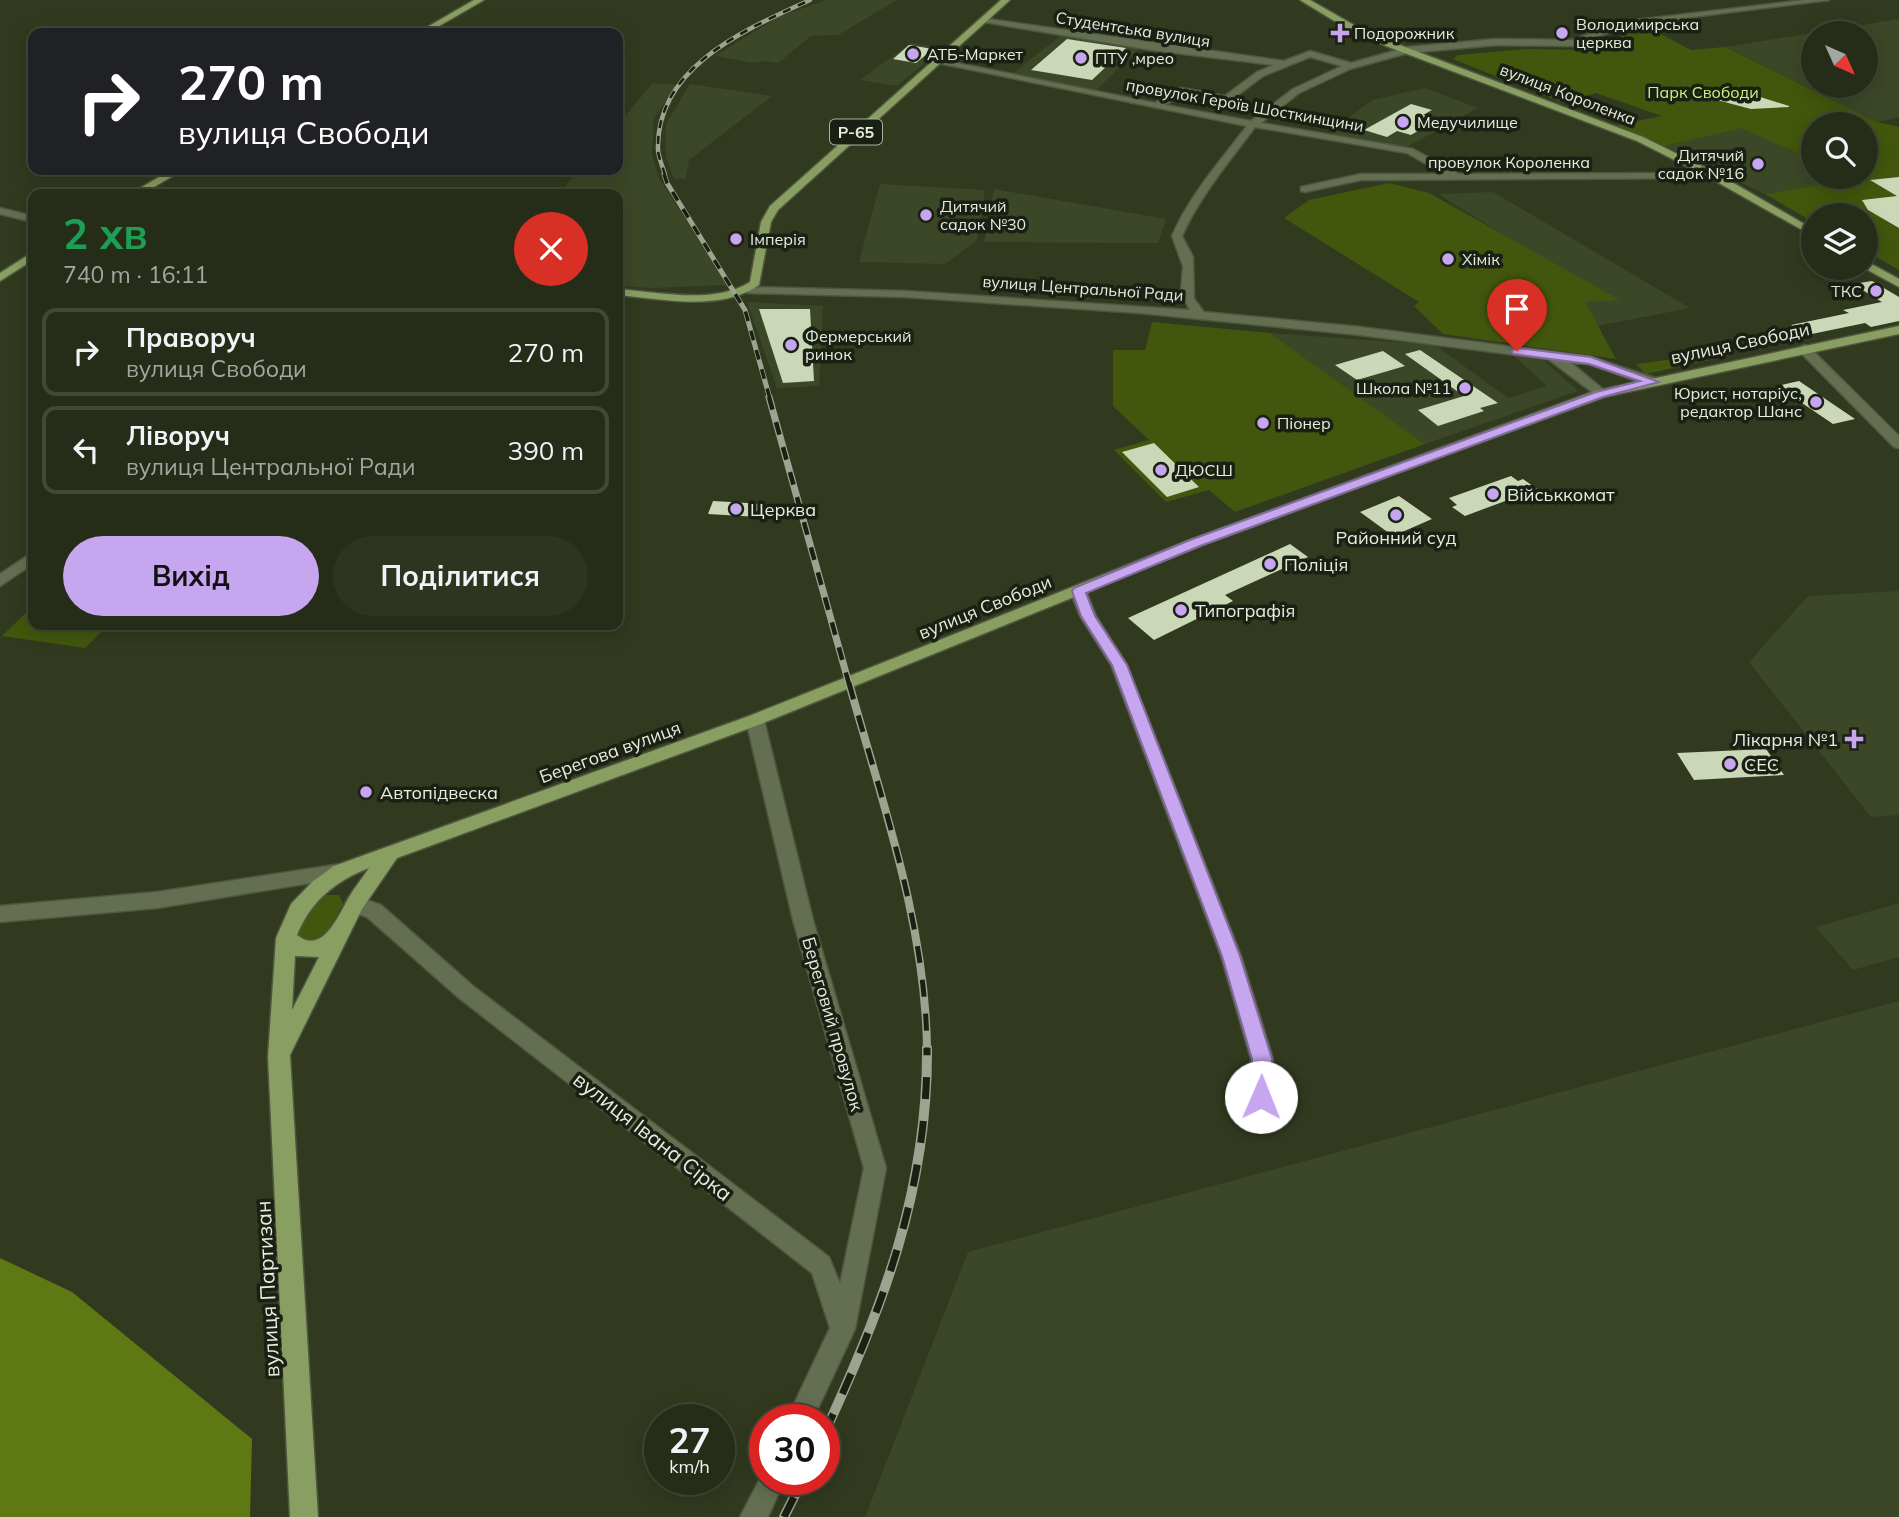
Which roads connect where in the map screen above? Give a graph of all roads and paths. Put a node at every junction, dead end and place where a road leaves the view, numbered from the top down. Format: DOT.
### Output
graph roads {
  1 [pos="480,0"];
  2 [pos="1006,0"];
  3 [pos="1304,0"];
  4 [pos="1825,0"];
  5 [pos="984,20"];
  6 [pos="430,28"];
  7 [pos="1408,50"];
  8 [pos="937,62"];
  9 [pos="1281,64"];
  10 [pos="1351,66"];
  11 [pos="1157,106"];
  12 [pos="1254,124"];
  13 [pos="169,175"];
  14 [pos="1714,176"];
  15 [pos="1459,178"];
  16 [pos="144,189"];
  17 [pos="1306,189"];
  18 [pos="0,211"];
  19 [pos="28,218"];
  20 [pos="1801,226"];
  21 [pos="28,258"];
  22 [pos="16,266"];
  23 [pos="28,271"];
  24 [pos="1878,271"];
  25 [pos="28,272"];
  26 [pos="0,279"];
  27 [pos="1899,284"];
  28 [pos="748,290"];
  29 [pos="623,292"];
  30 [pos="1200,314"];
  31 [pos="1899,330"];
  32 [pos="1804,349"];
  33 [pos="1544,355"];
  34 [pos="1653,382"];
  35 [pos="1600,394"];
  36 [pos="1899,444"];
  37 [pos="28,561"];
  38 [pos="0,581"];
  39 [pos="1079,591"];
  40 [pos="845,683"];
  41 [pos="755,720"];
  42 [pos="389,855"];
  43 [pos="341,871"];
  44 [pos="355,904"];
  45 [pos="0,915"];
  46 [pos="338,936"];
  47 [pos="286,938"];
  48 [pos="279,1057"];
  49 [pos="1261,1097"];
  50 [pos="843,1329"];
  51 [pos="807,1404"];
  52 [pos="764,1495"];
  53 [pos="304,1517"];
  54 [pos="754,1517"];
  1 -- 6 [label="main road"];
  2 -- 5 [label="main road, Р-65"];
  3 -- 7 [label="main road, вулиця Короленка"];
  4 -- 7 [label="street"];
  5 -- 8 [label="main road, Р-65"];
  5 -- 9 [label="street, Студентська вулиця"];
  7 -- 10 [label="street"];
  7 -- 14 [label="main road, вулиця Короленка"];
  8 -- 11 [label="street, провулок Героїв Шосткинщини"];
  8 -- 28 [label="main road, Р-65"];
  9 -- 10 [label="street"];
  9 -- 11 [label="street"];
  10 -- 12 [label="street"];
  11 -- 12 [label="street, провулок Героїв Шосткинщини"];
  12 -- 15 [label="street, провулок Героїв Шосткинщини"];
  12 -- 30 [label="street"];
  13 -- 16 [label="main road"];
  14 -- 15 [label="street, провулок Короленка"];
  14 -- 20 [label="main road, вулиця Короленка"];
  15 -- 17 [label="street, провулок Короленка"];
  18 -- 19 [label="street"];
  21 -- 22 [label="main road"];
  22 -- 23 [label="main road"];
  22 -- 26 [label="main road"];
  24 -- 27 [label="main road"];
  25 -- 26 [label="main road"];
  28 -- 29 [label="main road, вулиця Центральної Ради"];
  28 -- 30 [label="street, вулиця Центральної Ради"];
  30 -- 33 [label="street, вулиця Центральної Ради"];
  31 -- 32 [label="main road, вулиця Свободи"];
  32 -- 34 [label="main road, вулиця Свободи"];
  32 -- 36 [label="street"];
  33 -- 34 [label="street, вулиця Центральної Ради"];
  33 -- 35 [label="street, вулиця Центральної Ради"];
  34 -- 35 [label="main road, вулиця Свободи"];
  35 -- 39 [label="main road, вулиця Свободи"];
  37 -- 38 [label="street"];
  39 -- 40 [label="main road, вулиця Свободи"];
  39 -- 49 [label="street"];
  40 -- 41 [label="main road, Берегова вулиця"];
  41 -- 42 [label="main road, Берегова вулиця"];
  41 -- 50 [label="street, Береговий провулок"];
  42 -- 43 [label="main road, Берегова вулиця"];
  42 -- 44 [label="main road"];
  43 -- 44 [label="main road"];
  43 -- 45 [label="street, Берегова вулиця"];
  43 -- 47 [label="main road"];
  44 -- 46 [label="main road"];
  44 -- 50 [label="street, вулиця Івана Сірка"];
  46 -- 47 [label="main road"];
  46 -- 48 [label="main road"];
  47 -- 48 [label="main road, вулиця Партизан"];
  48 -- 53 [label="main road, вулиця Партизан"];
  50 -- 51 [label="street"];
  52 -- 54 [label="street"];
}
